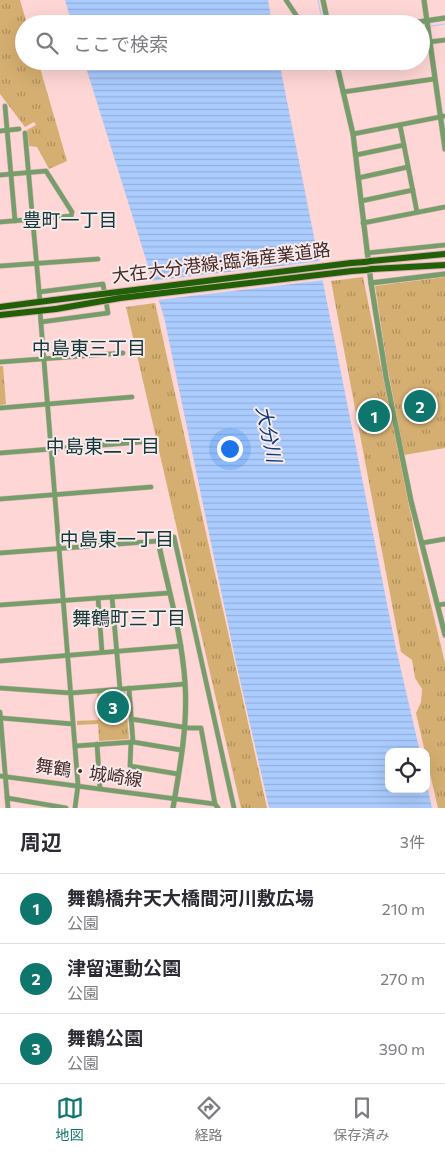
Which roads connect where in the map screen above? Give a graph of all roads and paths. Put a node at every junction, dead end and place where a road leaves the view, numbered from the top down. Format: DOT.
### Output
graph roads {
  1 [pos="286,0"];
  2 [pos="323,0"];
  3 [pos="424,0"];
  4 [pos="296,15"];
  5 [pos="326,15"];
  6 [pos="426,15"];
  7 [pos="445,18"];
  8 [pos="430,23"];
  9 [pos="445,40"];
  10 [pos="430,42"];
  11 [pos="430,49"];
  12 [pos="338,70"];
  13 [pos="434,79"];
  14 [pos="343,92"];
  15 [pos="5,106"];
  16 [pos="442,116"];
  17 [pos="400,125"];
  18 [pos="19,129"];
  19 [pos="7,130"];
  20 [pos="0,131"];
  21 [pos="25,133"];
  22 [pos="353,134"];
  23 [pos="404,145"];
  24 [pos="445,149"];
  25 [pos="356,155"];
  26 [pos="408,167"];
  27 [pos="29,173"];
  28 [pos="10,174"];
  29 [pos="0,175"];
  30 [pos="358,178"];
  31 [pos="413,190"];
  32 [pos="361,201"];
  33 [pos="445,207"];
  34 [pos="417,212"];
  35 [pos="33,219"];
  36 [pos="15,220"];
  37 [pos="0,222"];
  38 [pos="364,223"];
  39 [pos="445,245"];
  40 [pos="367,253"];
  41 [pos="445,254"];
  42 [pos="98,259"];
  43 [pos="36,264"];
  44 [pos="445,265"];
  45 [pos="0,266"];
  46 [pos="445,274"];
  47 [pos="370,283"];
  48 [pos="39,292"];
  49 [pos="40,302"];
  50 [pos="0,306"];
  51 [pos="40,311"];
  52 [pos="0,315"];
  53 [pos="41,322"];
  54 [pos="123,353"];
  55 [pos="44,359"];
  56 [pos="0,362"];
  57 [pos="132,397"];
  58 [pos="47,404"];
  59 [pos="0,408"];
  60 [pos="142,442"];
  61 [pos="51,449"];
  62 [pos="0,453"];
  63 [pos="151,486"];
  64 [pos="54,494"];
  65 [pos="0,499"];
  66 [pos="174,537"];
  67 [pos="445,539"];
  68 [pos="158,540"];
  69 [pos="422,543"];
  70 [pos="59,548"];
  71 [pos="0,553"];
  72 [pos="169,593"];
  73 [pos="112,597"];
  74 [pos="98,598"];
  75 [pos="63,601"];
  76 [pos="445,604"];
  77 [pos="0,605"];
  78 [pos="438,606"];
  79 [pos="443,618"];
  80 [pos="445,635"];
  81 [pos="181,646"];
  82 [pos="116,651"];
  83 [pos="102,652"];
  84 [pos="68,655"];
  85 [pos="0,661"];
  86 [pos="185,684"];
  87 [pos="0,688"];
  88 [pos="129,688"];
  89 [pos="120,689"];
  90 [pos="71,693"];
  91 [pos="0,712"];
  92 [pos="1,718"];
  93 [pos="131,719"];
  94 [pos="73,724"];
  95 [pos="184,728"];
  96 [pos="132,742"];
  97 [pos="97,744"];
  98 [pos="75,746"];
  99 [pos="181,750"];
  100 [pos="178,774"];
  101 [pos="3,776"];
  102 [pos="78,785"];
  103 [pos="100,788"];
  104 [pos="7,798"];
  105 [pos="175,798"];
  106 [pos="216,806"];
  107 [pos="8,808"];
  108 [pos="66,808"];
  109 [pos="75,808"];
  110 [pos="173,808"];
  111 [pos="234,808"];
  1 -- 4 [label="street"];
  2 -- 5 [label="street"];
  3 -- 6 [label="street"];
  7 -- 8 [label="street"];
  9 -- 10 [label="street"];
  11 -- 13 [label="street"];
  12 -- 14 [label="street"];
  13 -- 14 [label="street"];
  13 -- 16 [label="street"];
  14 -- 22 [label="street"];
  15 -- 19 [label="street"];
  16 -- 17 [label="street"];
  16 -- 24 [label="street"];
  17 -- 22 [label="street"];
  17 -- 23 [label="street"];
  18 -- 19 [label="street"];
  19 -- 20 [label="street"];
  19 -- 28 [label="street"];
  21 -- 27 [label="street"];
  22 -- 25 [label="street"];
  23 -- 25 [label="street"];
  23 -- 26 [label="street"];
  25 -- 30 [label="street"];
  26 -- 30 [label="street"];
  26 -- 31 [label="street"];
  27 -- 28 [label="street"];
  27 -- 35 [label="street"];
  27 -- 35 [label="street"];
  28 -- 29 [label="street"];
  28 -- 36 [label="street"];
  30 -- 32 [label="street"];
  31 -- 32 [label="street"];
  31 -- 34 [label="street"];
  32 -- 38 [label="street"];
  33 -- 34 [label="street"];
  34 -- 38 [label="street"];
  35 -- 36 [label="street"];
  35 -- 43 [label="street"];
  36 -- 37 [label="street"];
  38 -- 40 [label="street"];
  39 -- 40 [label="street"];
  40 -- 47 [label="street"];
  41 -- 49 [label="main road, 大在大分港線;臨海産業道路, bridge"];
  42 -- 43 [label="street"];
  43 -- 45 [label="street"];
  43 -- 48 [label="street"];
  44 -- 51 [label="main road, 大在大分港線;臨海産業道路, bridge"];
  46 -- 47 [label="street"];
  47 -- 69 [label="street"];
  48 -- 49 [label="street"];
  48 -- 53 [label="street"];
  49 -- 50 [label="main road, 大在大分港線;臨海産業道路"];
  51 -- 52 [label="main road, 大在大分港線;臨海産業道路"];
  51 -- 53 [label="street"];
  53 -- 55 [label="street"];
  54 -- 55 [label="street"];
  55 -- 56 [label="street"];
  55 -- 58 [label="street"];
  57 -- 58 [label="street"];
  58 -- 59 [label="street"];
  58 -- 61 [label="street"];
  60 -- 61 [label="street"];
  61 -- 62 [label="street"];
  61 -- 64 [label="street"];
  63 -- 64 [label="street"];
  64 -- 65 [label="street"];
  64 -- 70 [label="street"];
  66 -- 111 [label="street"];
  67 -- 69 [label="street"];
  68 -- 70 [label="street"];
  68 -- 72 [label="street"];
  69 -- 78 [label="street"];
  70 -- 71 [label="street"];
  70 -- 75 [label="street"];
  72 -- 73 [label="street"];
  72 -- 81 [label="street"];
  73 -- 74 [label="street"];
  73 -- 82 [label="street"];
  74 -- 75 [label="street"];
  74 -- 83 [label="street"];
  75 -- 77 [label="street"];
  75 -- 84 [label="street"];
  76 -- 78 [label="street"];
  78 -- 79 [label="street"];
  79 -- 80 [label="street"];
  81 -- 82 [label="street"];
  81 -- 86 [label="street"];
  82 -- 83 [label="street"];
  82 -- 89 [label="street"];
  83 -- 84 [label="street"];
  84 -- 85 [label="street"];
  84 -- 90 [label="street"];
  86 -- 88 [label="street"];
  86 -- 95 [label="street"];
  87 -- 90 [label="street"];
  88 -- 89 [label="street"];
  88 -- 93 [label="street"];
  89 -- 90 [label="street"];
  90 -- 94 [label="street"];
  91 -- 92 [label="street"];
  92 -- 94 [label="street"];
  92 -- 101 [label="street"];
  93 -- 95 [label="street"];
  93 -- 96 [label="street"];
  94 -- 98 [label="street"];
  95 -- 99 [label="street"];
  95 -- 106 [label="street"];
  96 -- 97 [label="street"];
  96 -- 99 [label="street"];
  96 -- 100 [label="street"];
  97 -- 98 [label="street"];
  97 -- 103 [label="street"];
  98 -- 102 [label="street"];
  99 -- 100 [label="street"];
  100 -- 105 [label="street"];
  101 -- 102 [label="street, 舞鶴・城崎線"];
  101 -- 104 [label="street"];
  102 -- 103 [label="street, 舞鶴・城崎線"];
  102 -- 109 [label="street"];
  103 -- 105 [label="street, 舞鶴・城崎線"];
  104 -- 107 [label="street"];
  104 -- 108 [label="street"];
  105 -- 106 [label="street, 舞鶴・城崎線"];
  105 -- 110 [label="street"];
}
